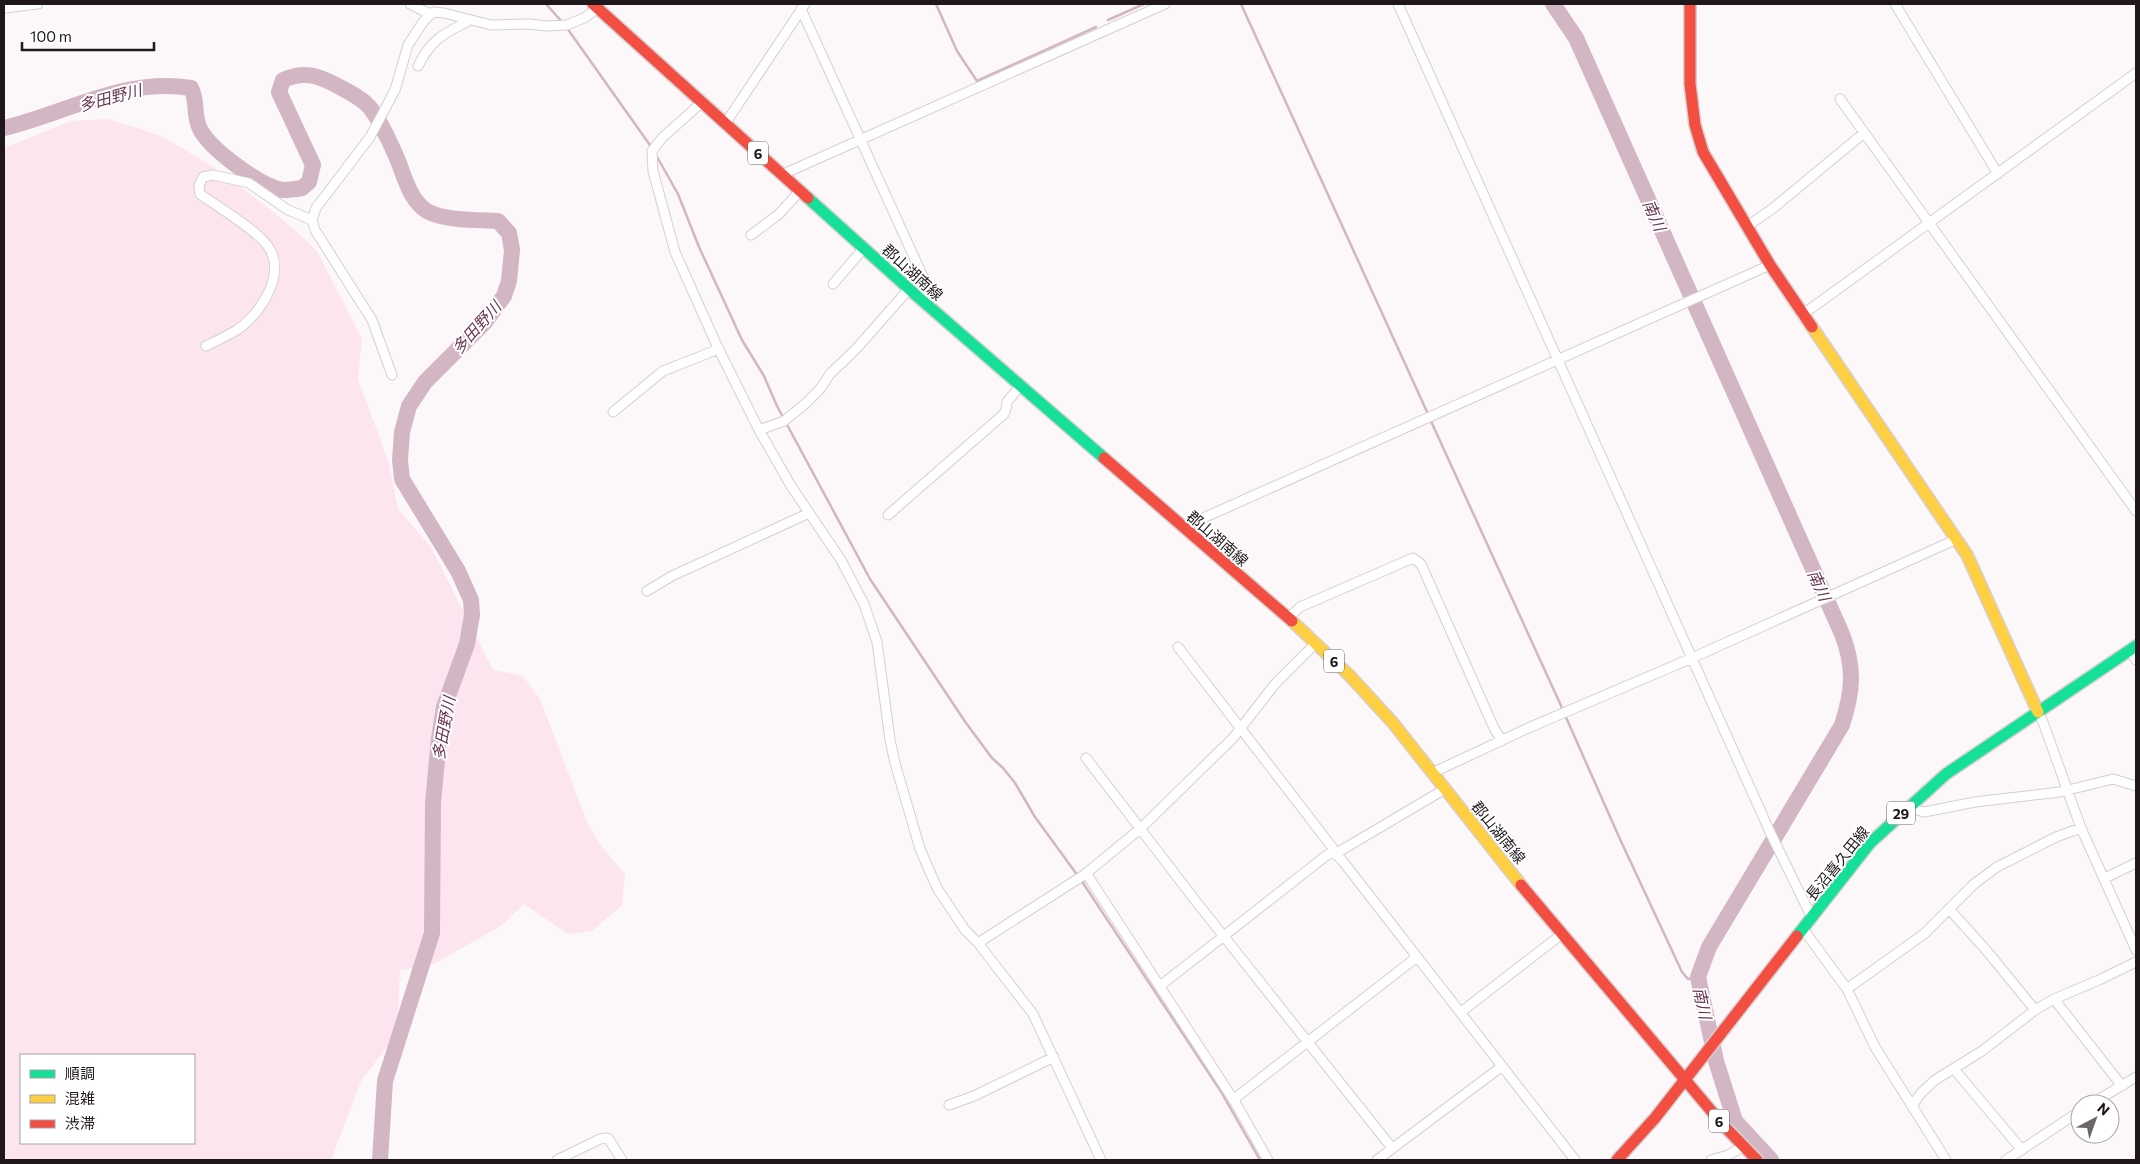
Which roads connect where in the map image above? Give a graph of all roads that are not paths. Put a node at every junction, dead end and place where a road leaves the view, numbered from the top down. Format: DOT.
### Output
graph roads {
  1 [pos="38,4"];
  2 [pos="410,4"];
  3 [pos="1166,4"];
  4 [pos="1398,4"];
  5 [pos="1690,4"];
  6 [pos="1895,4"];
  7 [pos="596,6"];
  8 [pos="803,6"];
  9 [pos="4,8"];
  10 [pos="430,14"];
  11 [pos="470,20"];
  12 [pos="418,66"];
  13 [pos="2136,72"];
  14 [pos="1840,99"];
  15 [pos="702,103"];
  16 [pos="725,124"];
  17 [pos="1864,133"];
  18 [pos="862,140"];
  19 [pos="1998,174"];
  20 [pos="783,176"];
  21 [pos="800,191"];
  22 [pos="312,220"];
  23 [pos="1929,223"];
  24 [pos="1746,227"];
  25 [pos="751,235"];
  26 [pos="864,248"];
  27 [pos="1770,266"];
  28 [pos="833,284"];
  29 [pos="909,289"];
  30 [pos="924,301"];
  31 [pos="1802,315"];
  32 [pos="206,346"];
  33 [pos="719,350"];
  34 [pos="1558,360"];
  35 [pos="392,375"];
  36 [pos="1020,386"];
  37 [pos="613,412"];
  38 [pos="759,430"];
  39 [pos="2136,511"];
  40 [pos="809,513"];
  41 [pos="888,514"];
  42 [pos="1183,527"];
  43 [pos="1957,539"];
  44 [pos="647,591"];
  45 [pos="1288,618"];
  46 [pos="1315,644"];
  47 [pos="1178,647"];
  48 [pos="2134,652"];
  49 [pos="1692,658"];
  50 [pos="2038,712"];
  51 [pos="1241,729"];
  52 [pos="1502,741"];
  53 [pos="1086,758"];
  54 [pos="1432,773"];
  55 [pos="2136,786"];
  56 [pos="1445,789"];
  57 [pos="2068,790"];
  58 [pos="1908,807"];
  59 [pos="2082,828"];
  60 [pos="1140,829"];
  61 [pos="1335,854"];
  62 [pos="2136,863"];
  63 [pos="1086,874"];
  64 [pos="2105,878"];
  65 [pos="1950,910"];
  66 [pos="1812,918"];
  67 [pos="1803,929"];
  68 [pos="1562,934"];
  69 [pos="1224,937"];
  70 [pos="978,943"];
  71 [pos="2136,950"];
  72 [pos="1417,957"];
  73 [pos="2136,962"];
  74 [pos="1160,986"];
  75 [pos="1847,989"];
  76 [pos="2054,999"];
  77 [pos="2035,1010"];
  78 [pos="1461,1012"];
  79 [pos="1307,1040"];
  80 [pos="1054,1057"];
  81 [pos="1501,1067"];
  82 [pos="1954,1069"];
  83 [pos="1688,1075"];
  84 [pos="2135,1080"];
  85 [pos="2122,1086"];
  86 [pos="2108,1094"];
  87 [pos="1234,1099"];
  88 [pos="950,1105"];
  89 [pos="1912,1106"];
  90 [pos="2070,1118"];
  91 [pos="1743,1147"];
  92 [pos="1392,1148"];
  93 [pos="2022,1150"];
  94 [pos="557,1160"];
  95 [pos="622,1160"];
  96 [pos="1101,1160"];
  97 [pos="1268,1160"];
  98 [pos="1377,1160"];
  99 [pos="1575,1160"];
  100 [pos="1618,1160"];
  101 [pos="1711,1160"];
  102 [pos="1757,1160"];
  103 [pos="1946,1160"];
  104 [pos="2006,1160"];
  1 -- 9 [label="street"];
  2 -- 10 [label="street"];
  3 -- 18 [label="street"];
  4 -- 34 [label="street"];
  5 -- 24 [label="main road"];
  6 -- 19 [label="street"];
  7 -- 11 [label="street"];
  7 -- 15 [label="main road, 郡山湖南線 / 6"];
  8 -- 16 [label="street"];
  8 -- 18 [label="street"];
  10 -- 11 [label="street"];
  10 -- 22 [label="street"];
  11 -- 12 [label="street"];
  13 -- 19 [label="street"];
  14 -- 17 [label="street"];
  15 -- 16 [label="main road, 郡山湖南線 / 6"];
  15 -- 33 [label="street"];
  16 -- 20 [label="main road, 郡山湖南線 / 6"];
  17 -- 23 [label="street"];
  17 -- 24 [label="street"];
  18 -- 20 [label="street"];
  18 -- 30 [label="street"];
  19 -- 23 [label="street"];
  20 -- 21 [label="main road, 郡山湖南線 / 6"];
  21 -- 25 [label="street"];
  21 -- 26 [label="main road, 郡山湖南線 / 6"];
  22 -- 32 [label="street"];
  22 -- 35 [label="street"];
  23 -- 31 [label="street"];
  23 -- 39 [label="street"];
  24 -- 27 [label="main road"];
  26 -- 28 [label="street"];
  26 -- 29 [label="main road, 郡山湖南線 / 6"];
  27 -- 31 [label="main road"];
  27 -- 34 [label="street"];
  29 -- 30 [label="main road, 郡山湖南線 / 6"];
  29 -- 38 [label="street"];
  30 -- 36 [label="main road, 郡山湖南線 / 6"];
  31 -- 43 [label="main road"];
  33 -- 37 [label="street"];
  33 -- 38 [label="street"];
  34 -- 42 [label="street"];
  34 -- 49 [label="street"];
  36 -- 41 [label="street"];
  36 -- 42 [label="main road, 郡山湖南線 / 6"];
  38 -- 40 [label="street"];
  40 -- 44 [label="street"];
  40 -- 70 [label="street"];
  42 -- 45 [label="main road, 郡山湖南線 / 6"];
  43 -- 49 [label="street"];
  43 -- 50 [label="main road"];
  45 -- 46 [label="main road, 郡山湖南線 / 6"];
  45 -- 52 [label="street"];
  46 -- 51 [label="street"];
  46 -- 54 [label="main road, 郡山湖南線 / 6"];
  47 -- 51 [label="street"];
  48 -- 50 [label="main road, 長沼喜久田線 / 29"];
  49 -- 52 [label="street"];
  49 -- 66 [label="street"];
  50 -- 57 [label="street"];
  50 -- 58 [label="main road, 長沼喜久田線 / 29"];
  51 -- 60 [label="street"];
  51 -- 61 [label="street"];
  52 -- 54 [label="street"];
  53 -- 60 [label="street"];
  54 -- 56 [label="main road, 郡山湖南線 / 6"];
  55 -- 57 [label="street"];
  56 -- 61 [label="street"];
  56 -- 68 [label="main road, 郡山湖南線 / 6"];
  57 -- 58 [label="street"];
  57 -- 59 [label="street"];
  58 -- 66 [label="main road, 長沼喜久田線 / 29"];
  59 -- 64 [label="street"];
  59 -- 65 [label="street"];
  60 -- 63 [label="street"];
  60 -- 69 [label="street"];
  61 -- 69 [label="street"];
  61 -- 72 [label="street"];
  62 -- 64 [label="street"];
  63 -- 70 [label="street"];
  63 -- 74 [label="street"];
  64 -- 71 [label="street"];
  65 -- 75 [label="street"];
  65 -- 77 [label="street"];
  66 -- 67 [label="main road, 長沼喜久田線 / 29"];
  67 -- 75 [label="street"];
  67 -- 83 [label="main road, 長沼喜久田線 / 29"];
  68 -- 78 [label="street"];
  68 -- 83 [label="main road, 郡山湖南線 / 6"];
  69 -- 74 [label="street"];
  69 -- 79 [label="street"];
  70 -- 80 [label="street"];
  72 -- 78 [label="street"];
  72 -- 79 [label="street"];
  73 -- 76 [label="street"];
  74 -- 87 [label="street"];
  75 -- 89 [label="street"];
  76 -- 77 [label="street"];
  76 -- 85 [label="street"];
  77 -- 82 [label="street"];
  78 -- 81 [label="street"];
  79 -- 87 [label="street"];
  79 -- 92 [label="street"];
  80 -- 88 [label="street"];
  80 -- 96 [label="street"];
  81 -- 92 [label="street"];
  81 -- 99 [label="street"];
  82 -- 89 [label="street"];
  82 -- 93 [label="street"];
  83 -- 91 [label="main road, 郡山湖南線 / 6"];
  83 -- 100 [label="main road, 長沼喜久田線 / 29"];
  84 -- 85 [label="street"];
  85 -- 86 [label="street"];
  87 -- 97 [label="street"];
  89 -- 103 [label="street"];
  90 -- 93 [label="street"];
  91 -- 101 [label="street"];
  91 -- 102 [label="main road, 郡山湖南線 / 6"];
  92 -- 98 [label="street"];
  93 -- 104 [label="street"];
  94 -- 95 [label="street"];
}
